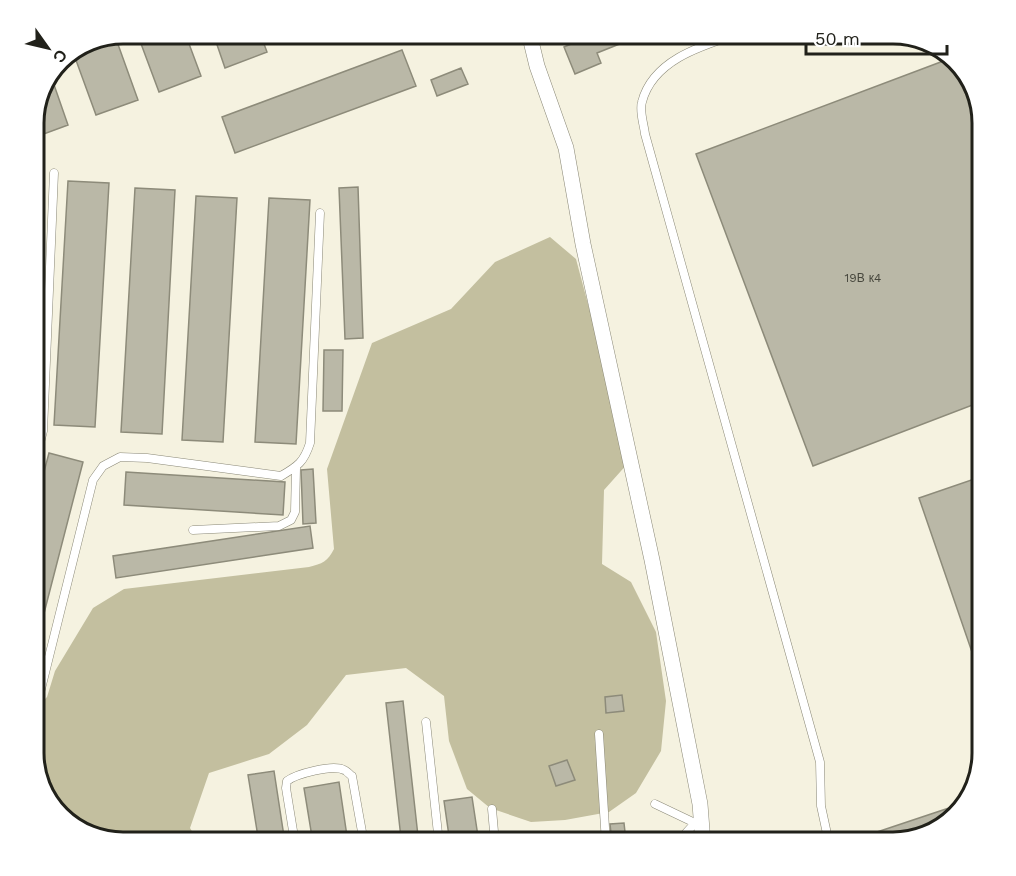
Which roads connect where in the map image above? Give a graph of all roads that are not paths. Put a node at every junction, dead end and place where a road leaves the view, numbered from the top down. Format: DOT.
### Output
graph roads {
  1 [pos="531,43"];
  2 [pos="711,43"];
  3 [pos="54,173"];
  4 [pos="320,213"];
  5 [pos="44,408"];
  6 [pos="296,468"];
  7 [pos="193,530"];
  8 [pos="44,677"];
  9 [pos="426,722"];
  10 [pos="599,734"];
  11 [pos="656,804"];
  12 [pos="492,809"];
  13 [pos="293,832"];
  14 [pos="362,832"];
  15 [pos="438,832"];
  16 [pos="494,832"];
  17 [pos="605,832"];
  18 [pos="687,832"];
  19 [pos="701,832"];
  20 [pos="827,832"];
  1 -- 19 [label="street"];
  2 -- 20 [label="lane"];
  3 -- 5 [label="lane"];
  4 -- 6 [label="lane"];
  6 -- 7 [label="lane"];
  6 -- 8 [label="lane"];
  9 -- 15 [label="lane"];
  10 -- 17 [label="lane"];
  11 -- 18 [label="lane"];
  12 -- 16 [label="lane"];
  13 -- 14 [label="lane"];
}
